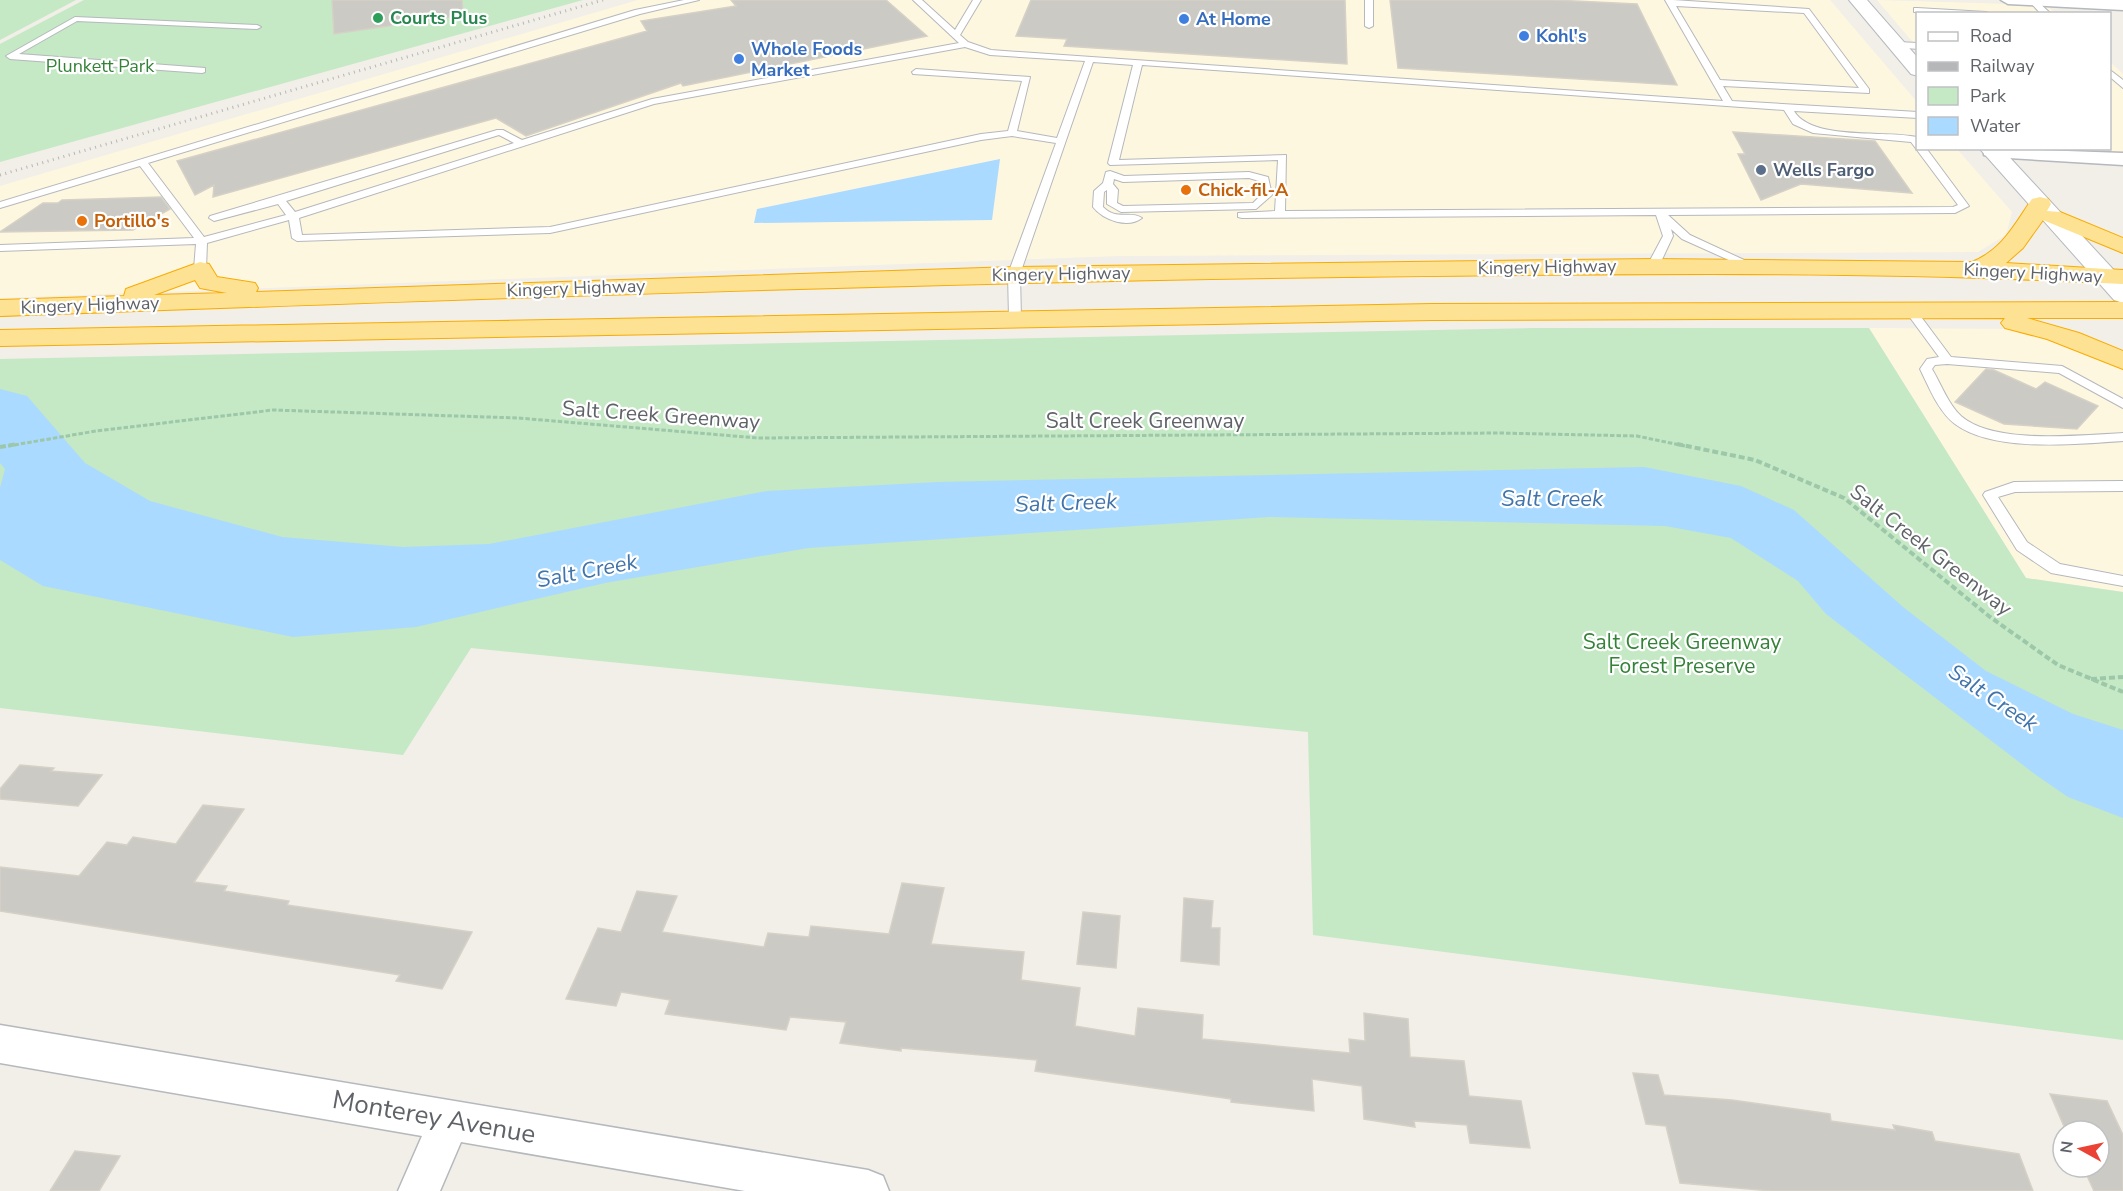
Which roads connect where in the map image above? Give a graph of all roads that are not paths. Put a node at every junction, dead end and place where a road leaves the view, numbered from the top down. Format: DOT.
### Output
graph roads {
  1 [pos="695,0"];
  2 [pos="917,0"];
  3 [pos="977,0"];
  4 [pos="1369,0"];
  5 [pos="1858,0"];
  6 [pos="2008,0"];
  7 [pos="1670,1"];
  8 [pos="2033,1"];
  9 [pos="2123,5"];
  10 [pos="1917,10"];
  11 [pos="1952,12"];
  12 [pos="2044,12"];
  13 [pos="257,27"];
  14 [pos="1369,27"];
  15 [pos="956,36"];
  16 [pos="965,45"];
  17 [pos="1896,45"];
  18 [pos="1916,46"];
  19 [pos="1090,59"];
  20 [pos="1138,62"];
  21 [pos="1916,69"];
  22 [pos="202,70"];
  23 [pos="916,72"];
  24 [pos="2111,75"];
  25 [pos="1717,83"];
  26 [pos="2123,85"];
  27 [pos="1729,104"];
  28 [pos="1787,107"];
  29 [pos="1916,115"];
  30 [pos="1012,133"];
  31 [pos="1061,141"];
  32 [pos="1916,142"];
  33 [pos="522,144"];
  34 [pos="1922,150"];
  35 [pos="1990,150"];
  36 [pos="2123,159"];
  37 [pos="1113,163"];
  38 [pos="144,164"];
  39 [pos="118,171"];
  40 [pos="1109,179"];
  41 [pos="280,200"];
  42 [pos="0,206"];
  43 [pos="2046,210"];
  44 [pos="1660,213"];
  45 [pos="1280,214"];
  46 [pos="0,216"];
  47 [pos="293,216"];
  48 [pos="214,218"];
  49 [pos="0,238"];
  50 [pos="202,241"];
  51 [pos="146,243"];
  52 [pos="2123,246"];
  53 [pos="0,248"];
  54 [pos="1653,266"];
  55 [pos="1751,267"];
  56 [pos="200,269"];
  57 [pos="1976,269"];
  58 [pos="1014,274"];
  59 [pos="2118,283"];
  60 [pos="521,290"];
  61 [pos="105,304"];
  62 [pos="0,308"];
  63 [pos="1919,309"];
  64 [pos="2123,310"];
  65 [pos="1432,312"];
  66 [pos="1015,318"];
  67 [pos="2,339"];
  68 [pos="1947,360"];
  69 [pos="2123,361"];
  70 [pos="2123,404"];
  71 [pos="2123,437"];
  72 [pos="2123,486"];
  73 [pos="2123,581"];
  74 [pos="0,1044"];
  75 [pos="450,1120"];
  76 [pos="419,1191"];
  77 [pos="868,1191"];
  1 -- 38 [label="lane"];
  2 -- 15 [label="lane"];
  3 -- 15 [label="lane"];
  4 -- 14 [label="lane"];
  5 -- 17 [label="main road"];
  6 -- 8 [label="street"];
  7 -- 25 [label="lane"];
  7 -- 25 [label="lane"];
  8 -- 9 [label="street"];
  8 -- 12 [label="lane"];
  10 -- 11 [label="lane"];
  13 -- 22 [label="lane"];
  15 -- 16 [label="lane"];
  16 -- 19 [label="lane"];
  16 -- 33 [label="lane"];
  17 -- 18 [label="lane"];
  17 -- 21 [label="main road"];
  19 -- 20 [label="lane"];
  19 -- 31 [label="lane"];
  20 -- 27 [label="lane"];
  20 -- 37 [label="lane"];
  23 -- 30 [label="lane"];
  24 -- 26 [label="lane"];
  25 -- 27 [label="lane"];
  27 -- 28 [label="lane"];
  28 -- 29 [label="lane"];
  28 -- 32 [label="lane"];
  30 -- 31 [label="lane"];
  30 -- 47 [label="lane"];
  31 -- 58 [label="lane"];
  33 -- 41 [label="lane"];
  33 -- 47 [label="lane"];
  34 -- 44 [label="lane"];
  35 -- 36 [label="street"];
  35 -- 43 [label="main road"];
  37 -- 40 [label="lane"];
  37 -- 45 [label="lane"];
  38 -- 39 [label="lane"];
  38 -- 50 [label="lane"];
  39 -- 42 [label="lane"];
  39 -- 46 [label="lane"];
  40 -- 40 [label="lane"];
  40 -- 45 [label="lane"];
  41 -- 47 [label="lane"];
  41 -- 48 [label="lane"];
  43 -- 52 [label="highway"];
  43 -- 57 [label="highway"];
  43 -- 59 [label="main road"];
  44 -- 45 [label="lane"];
  44 -- 54 [label="lane"];
  44 -- 55 [label="lane"];
  47 -- 50 [label="lane"];
  49 -- 51 [label="lane"];
  50 -- 51 [label="lane"];
  50 -- 56 [label="lane"];
  51 -- 53 [label="lane"];
  54 -- 55 [label="highway, Kingery Highway"];
  54 -- 58 [label="highway, Kingery Highway"];
  55 -- 57 [label="highway, Kingery Highway"];
  56 -- 60 [label="highway"];
  56 -- 61 [label="highway"];
  57 -- 59 [label="highway, Kingery Highway"];
  58 -- 60 [label="highway, Kingery Highway"];
  58 -- 66 [label="lane"];
  59 -- 65 [label="highway"];
  60 -- 61 [label="highway, Kingery Highway"];
  61 -- 62 [label="highway, Kingery Highway"];
  63 -- 64 [label="highway, Kingery Highway"];
  63 -- 65 [label="highway, Kingery Highway"];
  63 -- 68 [label="lane"];
  63 -- 69 [label="highway"];
  65 -- 66 [label="highway, Kingery Highway"];
  66 -- 67 [label="highway, Kingery Highway"];
  68 -- 70 [label="lane"];
  68 -- 71 [label="lane"];
  72 -- 73 [label="lane"];
  74 -- 75 [label="street, Monterey Avenue"];
  75 -- 76 [label="street"];
  75 -- 77 [label="street, Monterey Avenue"];
}
